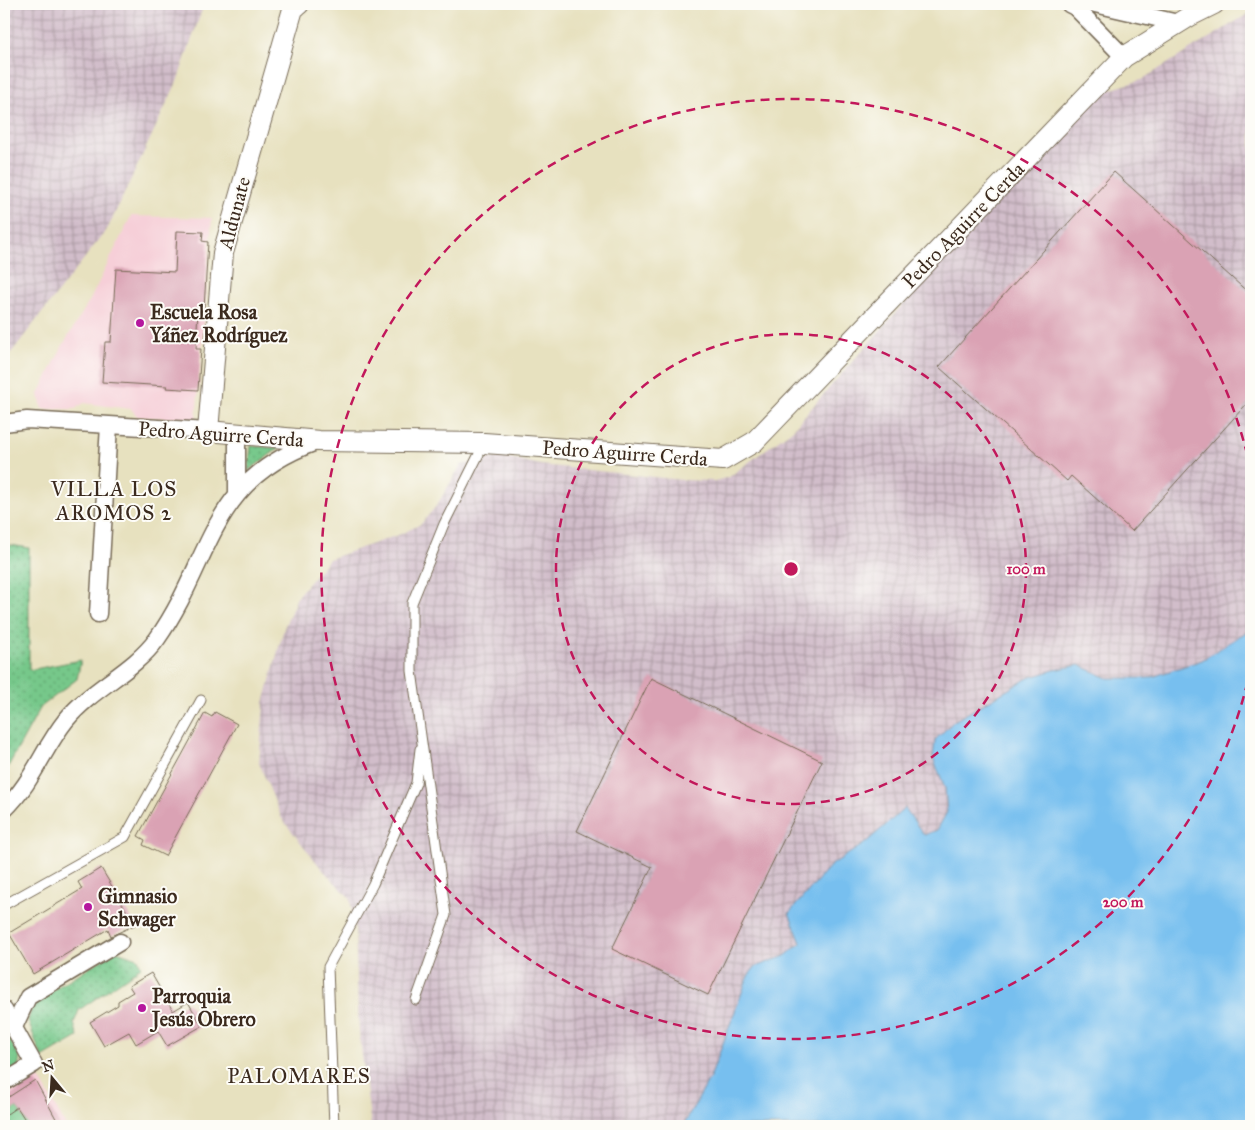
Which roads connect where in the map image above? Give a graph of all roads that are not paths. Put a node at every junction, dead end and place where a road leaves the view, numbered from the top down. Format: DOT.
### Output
graph roads {
  1 [pos="1095,4"];
  2 [pos="1214,4"];
  3 [pos="295,5"];
  4 [pos="1073,5"];
  5 [pos="1178,23"];
  6 [pos="1124,57"];
  7 [pos="4,423"];
  8 [pos="109,426"];
  9 [pos="208,431"];
  10 [pos="238,434"];
  11 [pos="319,441"];
  12 [pos="484,443"];
  13 [pos="238,492"];
  14 [pos="98,614"];
  15 [pos="201,700"];
  16 [pos="422,738"];
  17 [pos="4,810"];
  18 [pos="4,905"];
  19 [pos="120,942"];
  20 [pos="416,1000"];
  21 [pos="4,1010"];
  22 [pos="14,1027"];
  23 [pos="4,1082"];
  24 [pos="334,1126"];
  1 -- 5 [label="street"];
  2 -- 5 [label="street, Pedro Aguirre Cerda"];
  3 -- 9 [label="street, Aldunate"];
  4 -- 6 [label="street"];
  5 -- 6 [label="street, Pedro Aguirre Cerda"];
  6 -- 12 [label="street, Pedro Aguirre Cerda"];
  7 -- 8 [label="street, Pedro Aguirre Cerda"];
  8 -- 9 [label="street, Pedro Aguirre Cerda"];
  8 -- 14 [label="street"];
  9 -- 10 [label="street, Pedro Aguirre Cerda"];
  10 -- 11 [label="street, Pedro Aguirre Cerda"];
  10 -- 13 [label="street"];
  11 -- 12 [label="street, Pedro Aguirre Cerda"];
  11 -- 13 [label="street"];
  12 -- 16 [label="lane"];
  13 -- 17 [label="street"];
  15 -- 18 [label="lane"];
  16 -- 20 [label="lane"];
  16 -- 24 [label="lane"];
  19 -- 22 [label="street"];
  21 -- 22 [label="street"];
  22 -- 23 [label="street"];
}
